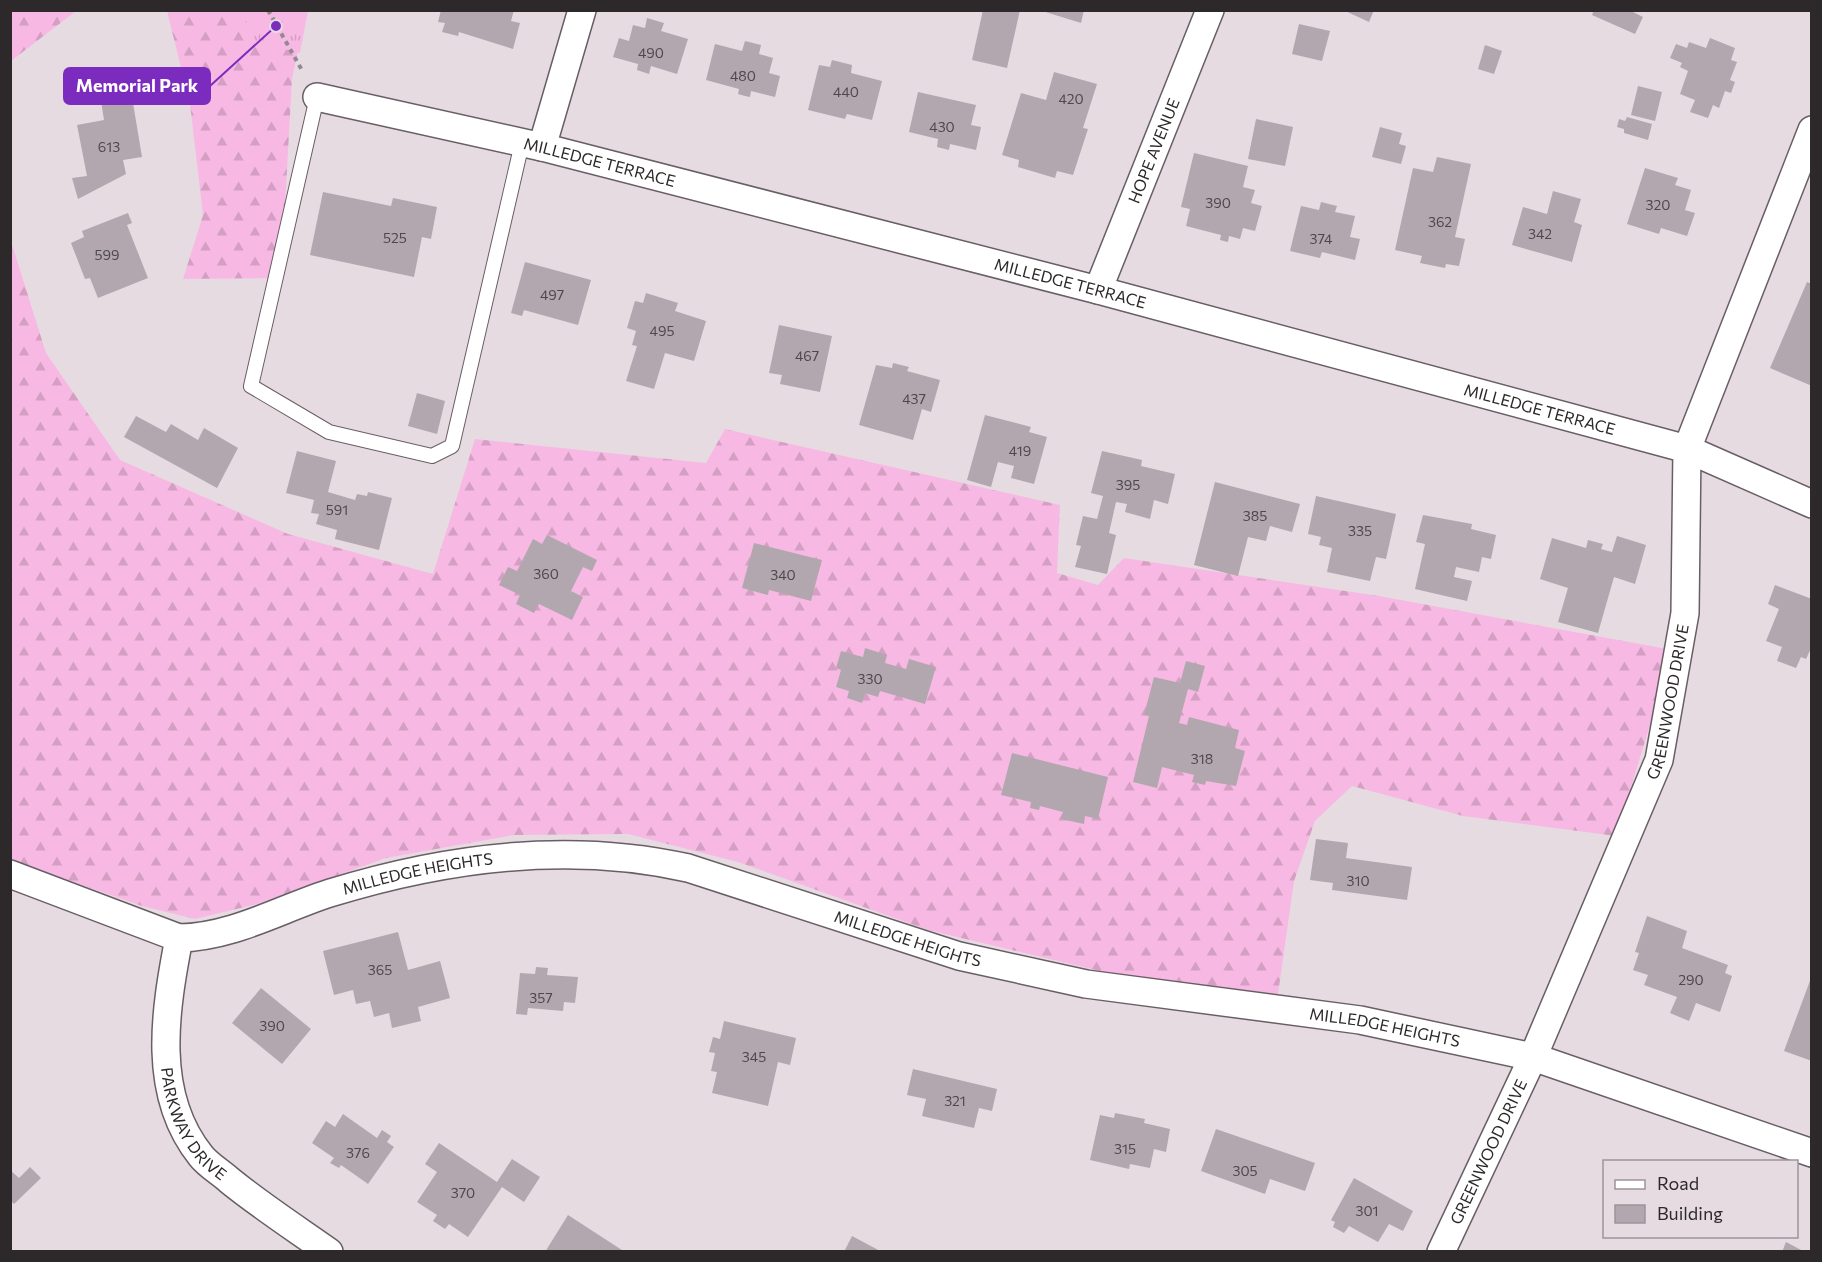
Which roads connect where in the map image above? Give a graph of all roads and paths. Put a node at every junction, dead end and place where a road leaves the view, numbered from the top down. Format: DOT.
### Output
graph roads {
  1 [pos="268,10"];
  2 [pos="582,10"];
  3 [pos="1210,10"];
  4 [pos="317,97"];
  5 [pos="1812,130"];
  6 [pos="532,145"];
  7 [pos="1098,290"];
  8 [pos="1686,449"];
  9 [pos="1812,504"];
  10 [pos="10,874"];
  11 [pos="179,938"];
  12 [pos="1533,1057"];
  13 [pos="1812,1153"];
  14 [pos="329,1251"];
  15 [pos="1441,1251"];
  1 -- 4 [label="path"];
  2 -- 6 [label="street"];
  3 -- 7 [label="street, HOPE AVENUE"];
  4 -- 6 [label="street, MILLEDGE TERRACE"];
  4 -- 6 [label="lane"];
  5 -- 8 [label="street, GREENWOOD DRIVE"];
  6 -- 7 [label="street, MILLEDGE TERRACE"];
  7 -- 8 [label="street, MILLEDGE TERRACE"];
  8 -- 9 [label="street, MILLEDGE TERRACE"];
  8 -- 12 [label="street, GREENWOOD DRIVE"];
  10 -- 11 [label="street, MILLEDGE HEIGHTS"];
  11 -- 12 [label="street, MILLEDGE HEIGHTS"];
  11 -- 14 [label="street, PARKWAY DRIVE"];
  12 -- 13 [label="street, MILLEDGE HEIGHTS"];
  12 -- 15 [label="street, GREENWOOD DRIVE"];
}
